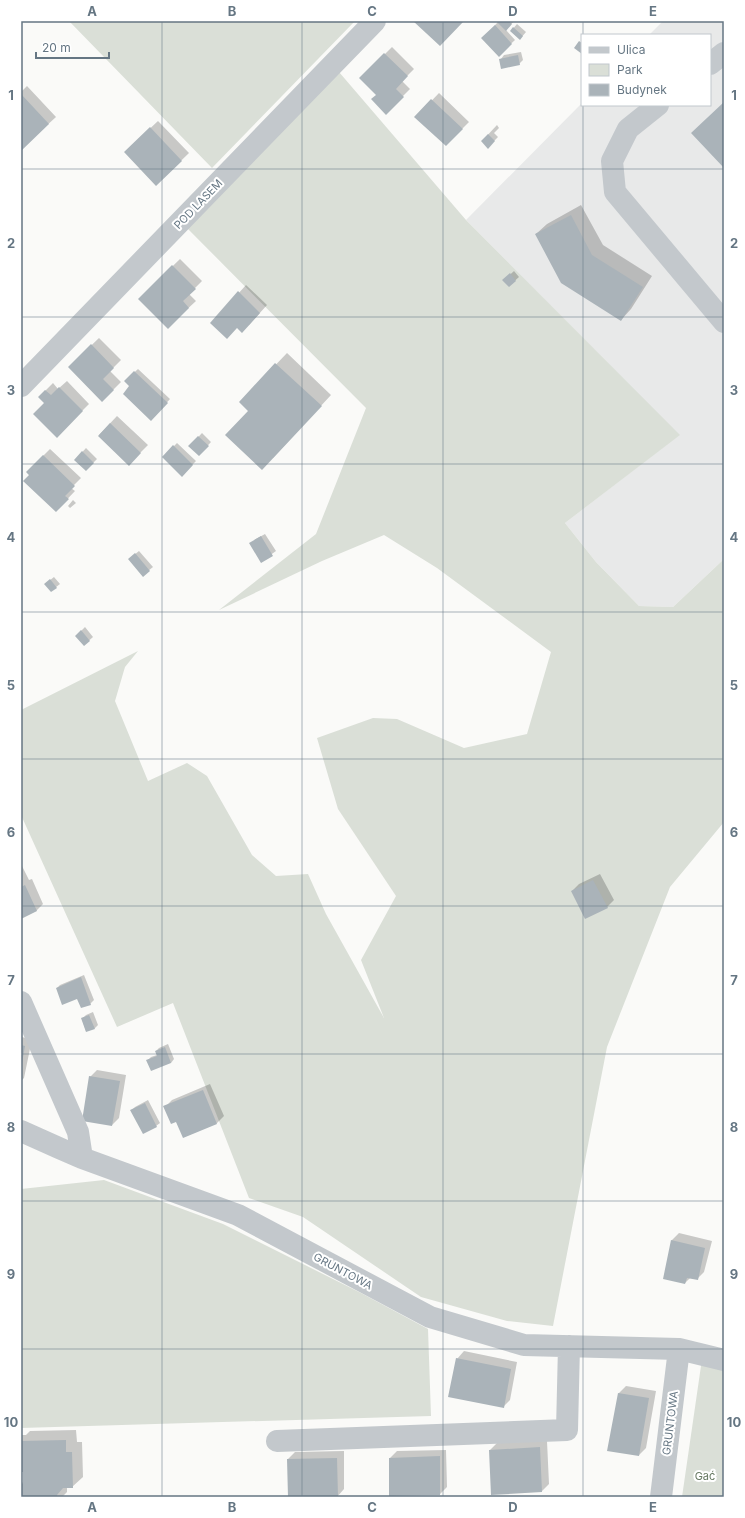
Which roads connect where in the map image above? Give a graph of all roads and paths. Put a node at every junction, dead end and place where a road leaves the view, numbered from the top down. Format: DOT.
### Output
graph roads {
  1 [pos="375,21"];
  2 [pos="724,53"];
  3 [pos="711,63"];
  4 [pos="657,106"];
  5 [pos="720,311"];
  6 [pos="21,386"];
  7 [pos="21,1002"];
  8 [pos="21,1131"];
  9 [pos="82,1158"];
  10 [pos="569,1346"];
  11 [pos="679,1349"];
  12 [pos="724,1360"];
  13 [pos="277,1441"];
  14 [pos="661,1497"];
  1 -- 6 [label="street, POD LASEM"];
  2 -- 3 [label="street"];
  4 -- 5 [label="street"];
  7 -- 9 [label="street"];
  8 -- 9 [label="street, GRUNTOWA"];
  9 -- 10 [label="street, GRUNTOWA"];
  10 -- 11 [label="street, GRUNTOWA"];
  10 -- 13 [label="street"];
  11 -- 12 [label="street, GRUNTOWA"];
  11 -- 14 [label="street, GRUNTOWA"];
}
